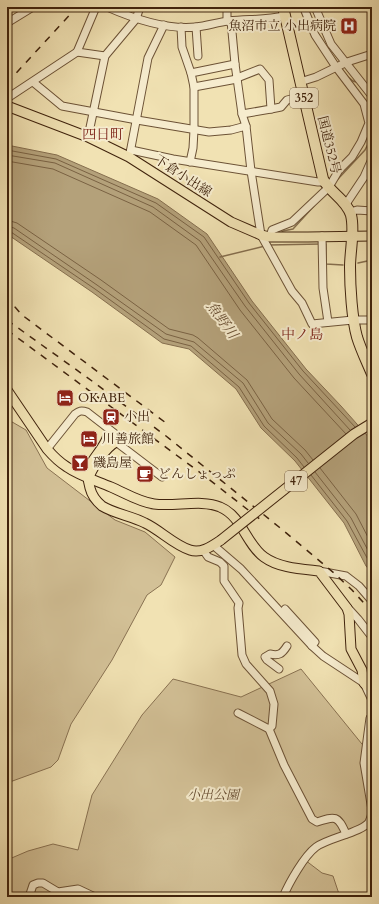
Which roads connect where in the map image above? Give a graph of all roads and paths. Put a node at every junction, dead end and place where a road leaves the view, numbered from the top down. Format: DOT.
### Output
graph roads {
  1 [pos="33,7"];
  2 [pos="96,7"];
  3 [pos="107,7"];
  4 [pos="140,7"];
  5 [pos="226,7"];
  6 [pos="315,7"];
  7 [pos="284,11"];
  8 [pos="305,11"];
  9 [pos="136,19"];
  10 [pos="229,21"];
  11 [pos="7,23"];
  12 [pos="164,24"];
  13 [pos="181,27"];
  14 [pos="196,27"];
  15 [pos="77,52"];
  16 [pos="372,54"];
  17 [pos="105,56"];
  18 [pos="198,56"];
  19 [pos="235,64"];
  20 [pos="340,65"];
  21 [pos="191,73"];
  22 [pos="237,79"];
  23 [pos="32,82"];
  24 [pos="300,82"];
  25 [pos="194,87"];
  26 [pos="303,96"];
  27 [pos="372,96"];
  28 [pos="7,100"];
  29 [pos="7,106"];
  30 [pos="271,109"];
  31 [pos="93,112"];
  32 [pos="242,114"];
  33 [pos="137,120"];
  34 [pos="246,126"];
  35 [pos="194,130"];
  36 [pos="88,136"];
  37 [pos="130,154"];
  38 [pos="372,159"];
  39 [pos="190,162"];
  40 [pos="251,171"];
  41 [pos="327,184"];
  42 [pos="348,208"];
  43 [pos="372,210"];
  44 [pos="265,236"];
  45 [pos="352,236"];
  46 [pos="372,236"];
  47 [pos="322,241"];
  48 [pos="354,320"];
  49 [pos="372,320"];
  50 [pos="328,322"];
  51 [pos="372,374"];
  52 [pos="7,390"];
  53 [pos="372,423"];
  54 [pos="116,442"];
  55 [pos="47,449"];
  56 [pos="89,477"];
  57 [pos="162,477"];
  58 [pos="217,542"];
  59 [pos="203,550"];
  60 [pos="319,571"];
  61 [pos="372,600"];
  62 [pos="348,608"];
  63 [pos="285,609"];
  64 [pos="372,637"];
  65 [pos="287,646"];
  66 [pos="312,646"];
  67 [pos="279,669"];
  68 [pos="364,683"];
  69 [pos="372,690"];
  70 [pos="372,700"];
  71 [pos="238,713"];
  72 [pos="372,717"];
  73 [pos="269,729"];
  74 [pos="346,834"];
  75 [pos="67,894"];
  76 [pos="29,897"];
  77 [pos="95,897"];
  78 [pos="284,897"];
  1 -- 11 [label="street"];
  2 -- 15 [label="street"];
  3 -- 9 [label="street"];
  4 -- 9 [label="street"];
  5 -- 10 [label="street"];
  6 -- 20 [label="street"];
  7 -- 10 [label="street"];
  7 -- 24 [label="highway, 国道352号 / 352"];
  8 -- 20 [label="street"];
  9 -- 12 [label="street"];
  9 -- 17 [label="street"];
  10 -- 14 [label="street"];
  10 -- 19 [label="street"];
  12 -- 13 [label="street"];
  12 -- 33 [label="street"];
  13 -- 14 [label="street"];
  13 -- 21 [label="street"];
  14 -- 18 [label="street"];
  15 -- 17 [label="street"];
  15 -- 23 [label="street"];
  16 -- 20 [label="street"];
  17 -- 31 [label="street"];
  19 -- 21 [label="street"];
  19 -- 22 [label="street"];
  20 -- 24 [label="street"];
  20 -- 27 [label="street"];
  20 -- 41 [label="street"];
  21 -- 25 [label="street"];
  22 -- 25 [label="street"];
  22 -- 30 [label="street"];
  22 -- 32 [label="street"];
  23 -- 28 [label="street"];
  23 -- 31 [label="street"];
  24 -- 26 [label="highway, 国道352号 / 352"];
  25 -- 35 [label="street"];
  26 -- 30 [label="street"];
  26 -- 41 [label="highway, 国道352号 / 352"];
  29 -- 36 [label="main road, 下倉小出線"];
  30 -- 32 [label="street"];
  31 -- 33 [label="street"];
  31 -- 36 [label="street"];
  32 -- 34 [label="street"];
  33 -- 35 [label="street"];
  33 -- 37 [label="street"];
  34 -- 35 [label="street"];
  34 -- 40 [label="street"];
  35 -- 39 [label="street"];
  36 -- 37 [label="main road, 下倉小出線"];
  37 -- 39 [label="street"];
  37 -- 44 [label="main road, 下倉小出線"];
  38 -- 42 [label="street"];
  39 -- 40 [label="street"];
  40 -- 41 [label="street"];
  40 -- 44 [label="street"];
  41 -- 42 [label="highway, 国道352号 / 352"];
  41 -- 44 [label="street"];
  42 -- 43 [label="street"];
  42 -- 45 [label="highway"];
  44 -- 47 [label="main road, 下倉小出線"];
  44 -- 50 [label="street"];
  45 -- 46 [label="main road, 下倉小出線"];
  45 -- 47 [label="main road, 下倉小出線"];
  45 -- 48 [label="highway"];
  47 -- 50 [label="street"];
  48 -- 49 [label="street"];
  48 -- 50 [label="street"];
  48 -- 51 [label="highway"];
  52 -- 55 [label="main road"];
  53 -- 58 [label="main road, 47, bridge"];
  54 -- 55 [label="street"];
  54 -- 56 [label="main road"];
  54 -- 57 [label="street"];
  55 -- 56 [label="main road"];
  56 -- 59 [label="main road"];
  56 -- 60 [label="main road"];
  58 -- 59 [label="main road, 47"];
  58 -- 66 [label="street"];
  59 -- 73 [label="street"];
  60 -- 61 [label="street"];
  60 -- 62 [label="main road"];
  62 -- 64 [label="street"];
  62 -- 68 [label="main road"];
  63 -- 66 [label="street"];
  65 -- 67 [label="street"];
  66 -- 68 [label="street"];
  68 -- 69 [label="main road"];
  68 -- 70 [label="street"];
  71 -- 73 [label="street"];
  72 -- 74 [label="street"];
  73 -- 74 [label="street"];
  74 -- 78 [label="street"];
  75 -- 76 [label="street"];
  75 -- 77 [label="street"];
}
